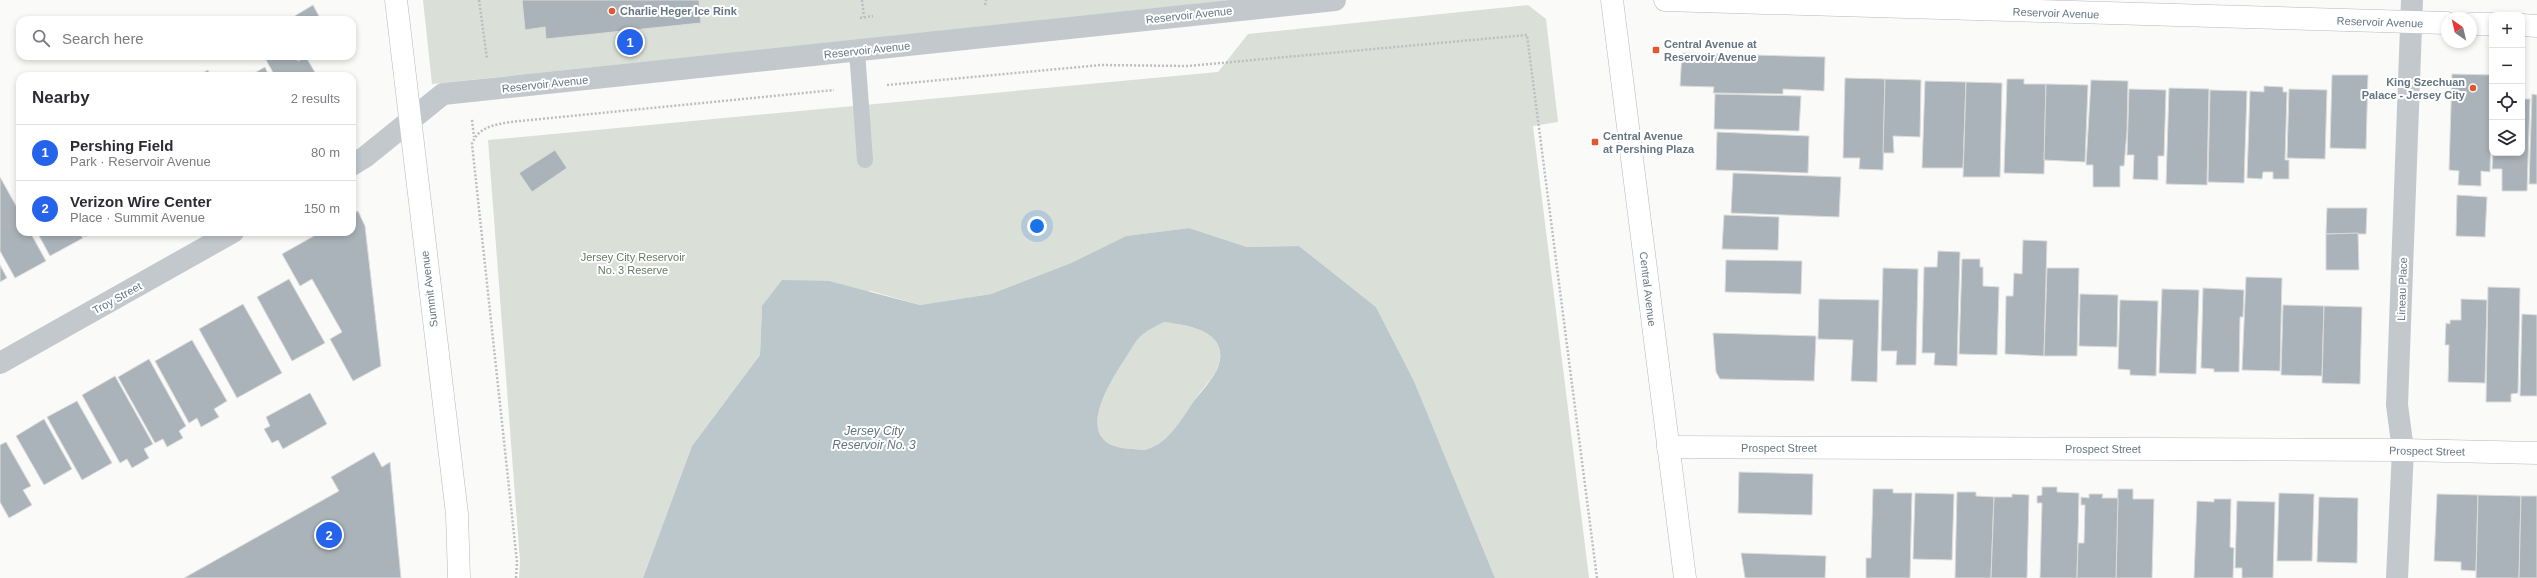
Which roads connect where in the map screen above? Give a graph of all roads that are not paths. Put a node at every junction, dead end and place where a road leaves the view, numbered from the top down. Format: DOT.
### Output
graph roads {
  1 [pos="396,0"];
  2 [pos="1335,0"];
  3 [pos="1612,0"];
  4 [pos="1665,0"];
  5 [pos="2412,0"];
  6 [pos="2010,6"];
  7 [pos="2412,22"];
  8 [pos="2441,23"];
  9 [pos="2477,24"];
  10 [pos="2489,24"];
  11 [pos="2525,25"];
  12 [pos="2537,26"];
  13 [pos="857,52"];
  14 [pos="409,121"];
  15 [pos="865,160"];
  16 [pos="356,163"];
  17 [pos="226,236"];
  18 [pos="0,363"];
  19 [pos="1668,447"];
  20 [pos="2403,450"];
  21 [pos="2537,453"];
  22 [pos="459,578"];
  23 [pos="1685,578"];
  24 [pos="2397,578"];
  1 -- 14 [label="street, Summit Avenue"];
  2 -- 13 [label="street, Reservoir Avenue"];
  3 -- 19 [label="street, Central Avenue"];
  4 -- 6 [label="street, Reservoir Avenue"];
  5 -- 7 [label="street, Lineau Place"];
  6 -- 7 [label="street, Reservoir Avenue"];
  7 -- 8 [label="street, Reservoir Avenue"];
  7 -- 20 [label="street, Lineau Place"];
  9 -- 10 [label="street"];
  11 -- 12 [label="street"];
  13 -- 14 [label="street, Reservoir Avenue"];
  13 -- 15 [label="lane"];
  14 -- 16 [label="street"];
  14 -- 22 [label="street, Summit Avenue"];
  17 -- 18 [label="street, Troy Street"];
  19 -- 20 [label="street, Prospect Street"];
  19 -- 23 [label="street, Central Avenue"];
  20 -- 21 [label="street, Prospect Street"];
  20 -- 24 [label="street, Lineau Place"];
}
